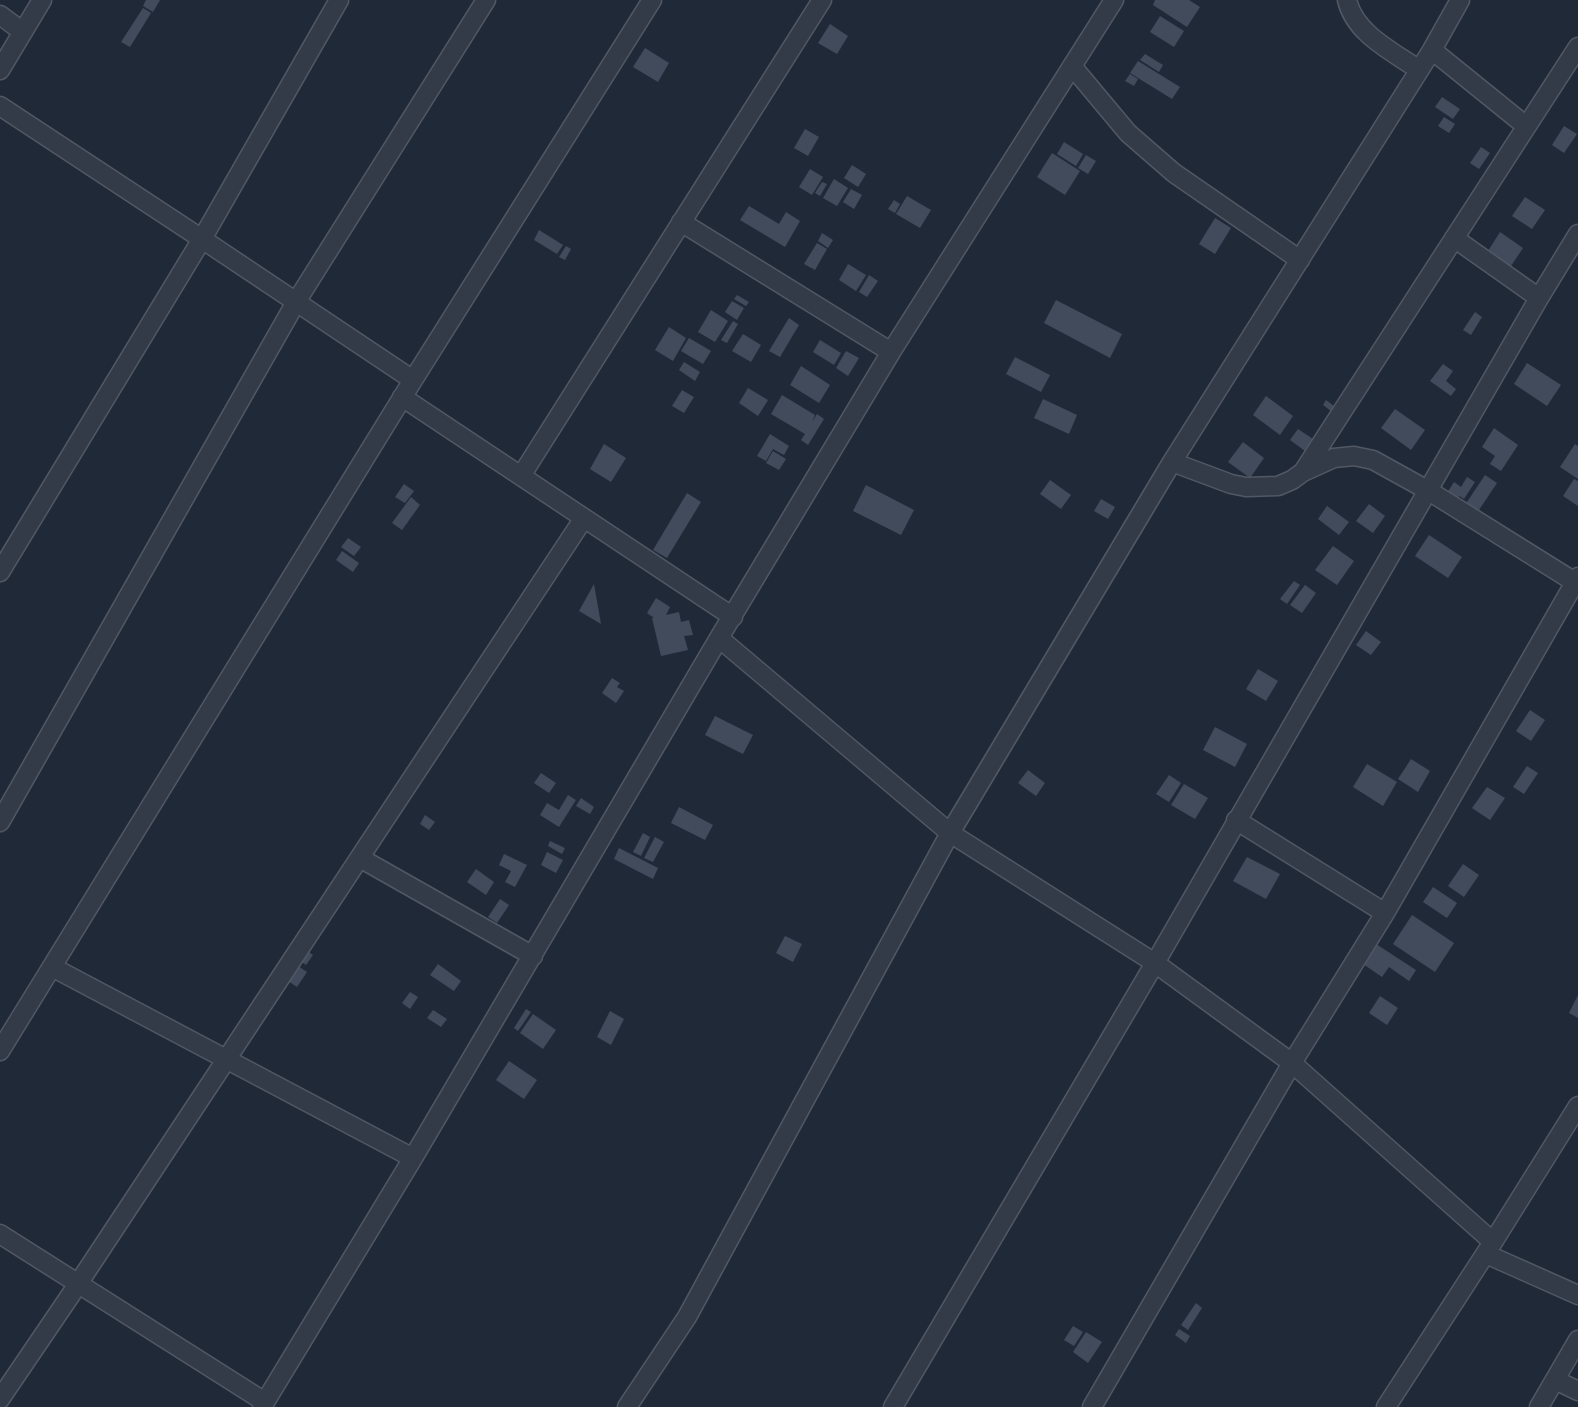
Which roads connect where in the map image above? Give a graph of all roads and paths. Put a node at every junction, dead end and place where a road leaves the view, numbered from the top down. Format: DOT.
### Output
graph roads {
  1 [pos="9,0"];
  2 [pos="42,0"];
  3 [pos="339,0"];
  4 [pos="486,0"];
  5 [pos="652,0"];
  6 [pos="822,0"];
  7 [pos="1114,0"];
  8 [pos="1347,0"];
  9 [pos="1460,0"];
  10 [pos="0,15"];
  11 [pos="23,32"];
  12 [pos="1578,46"];
  13 [pos="1432,50"];
  14 [pos="1072,66"];
  15 [pos="0,70"];
  16 [pos="1419,70"];
  17 [pos="0,106"];
  18 [pos="1527,126"];
  19 [pos="681,222"];
  20 [pos="1578,234"];
  21 [pos="1454,238"];
  22 [pos="202,239"];
  23 [pos="1300,260"];
  24 [pos="1539,298"];
  25 [pos="296,302"];
  26 [pos="891,352"];
  27 [pos="413,380"];
  28 [pos="402,397"];
  29 [pos="1172,462"];
  30 [pos="1303,472"];
  31 [pos="521,476"];
  32 [pos="1429,491"];
  33 [pos="584,518"];
  34 [pos="0,572"];
  35 [pos="1577,581"];
  36 [pos="733,617"];
  37 [pos="719,638"];
  38 [pos="1236,820"];
  39 [pos="0,822"];
  40 [pos="950,833"];
  41 [pos="360,858"];
  42 [pos="1385,913"];
  43 [pos="532,956"];
  44 [pos="1155,963"];
  45 [pos="52,967"];
  46 [pos="0,1052"];
  47 [pos="227,1059"];
  48 [pos="1292,1063"];
  49 [pos="1578,1106"];
  50 [pos="413,1158"];
  51 [pos="0,1234"];
  52 [pos="1490,1248"];
  53 [pos="78,1283"];
  54 [pos="1578,1295"];
  55 [pos="1578,1340"];
  56 [pos="1555,1380"];
  57 [pos="1578,1391"];
  58 [pos="0,1400"];
  59 [pos="264,1405"];
  60 [pos="627,1407"];
  61 [pos="893,1407"];
  62 [pos="1092,1407"];
  63 [pos="1386,1407"];
  64 [pos="1539,1407"];
  1 -- 10 [label="street"];
  2 -- 11 [label="street"];
  3 -- 22 [label="street"];
  4 -- 25 [label="street"];
  5 -- 27 [label="street"];
  6 -- 19 [label="street"];
  7 -- 14 [label="street"];
  8 -- 16 [label="street"];
  9 -- 13 [label="street"];
  10 -- 11 [label="street"];
  11 -- 15 [label="street"];
  12 -- 18 [label="street"];
  13 -- 16 [label="street"];
  13 -- 18 [label="street"];
  14 -- 23 [label="street"];
  14 -- 26 [label="street"];
  16 -- 23 [label="street"];
  17 -- 22 [label="street"];
  18 -- 21 [label="street"];
  19 -- 26 [label="street"];
  19 -- 31 [label="street"];
  20 -- 24 [label="street"];
  21 -- 24 [label="street"];
  21 -- 30 [label="street"];
  22 -- 25 [label="street"];
  22 -- 34 [label="street"];
  23 -- 29 [label="street"];
  24 -- 32 [label="street"];
  25 -- 27 [label="street"];
  25 -- 39 [label="street"];
  26 -- 36 [label="street"];
  27 -- 28 [label="street"];
  28 -- 31 [label="street"];
  28 -- 45 [label="street"];
  29 -- 30 [label="street"];
  29 -- 40 [label="street"];
  30 -- 32 [label="street"];
  31 -- 33 [label="street"];
  32 -- 35 [label="street"];
  32 -- 38 [label="street"];
  33 -- 36 [label="street"];
  33 -- 41 [label="street"];
  35 -- 42 [label="street"];
  36 -- 37 [label="street"];
  37 -- 40 [label="street"];
  37 -- 43 [label="street"];
  38 -- 42 [label="street"];
  38 -- 44 [label="street"];
  40 -- 44 [label="street"];
  40 -- 60 [label="street"];
  41 -- 43 [label="street"];
  41 -- 47 [label="street"];
  42 -- 48 [label="street"];
  43 -- 50 [label="street"];
  44 -- 48 [label="street"];
  44 -- 61 [label="street"];
  45 -- 46 [label="street"];
  45 -- 47 [label="street"];
  47 -- 50 [label="street"];
  47 -- 53 [label="street"];
  48 -- 52 [label="street"];
  48 -- 62 [label="street"];
  49 -- 52 [label="street"];
  50 -- 59 [label="street"];
  51 -- 53 [label="street"];
  52 -- 54 [label="street"];
  52 -- 63 [label="street"];
  53 -- 58 [label="street"];
  53 -- 59 [label="street"];
  55 -- 56 [label="street"];
  56 -- 57 [label="street"];
  56 -- 64 [label="street"];
}
